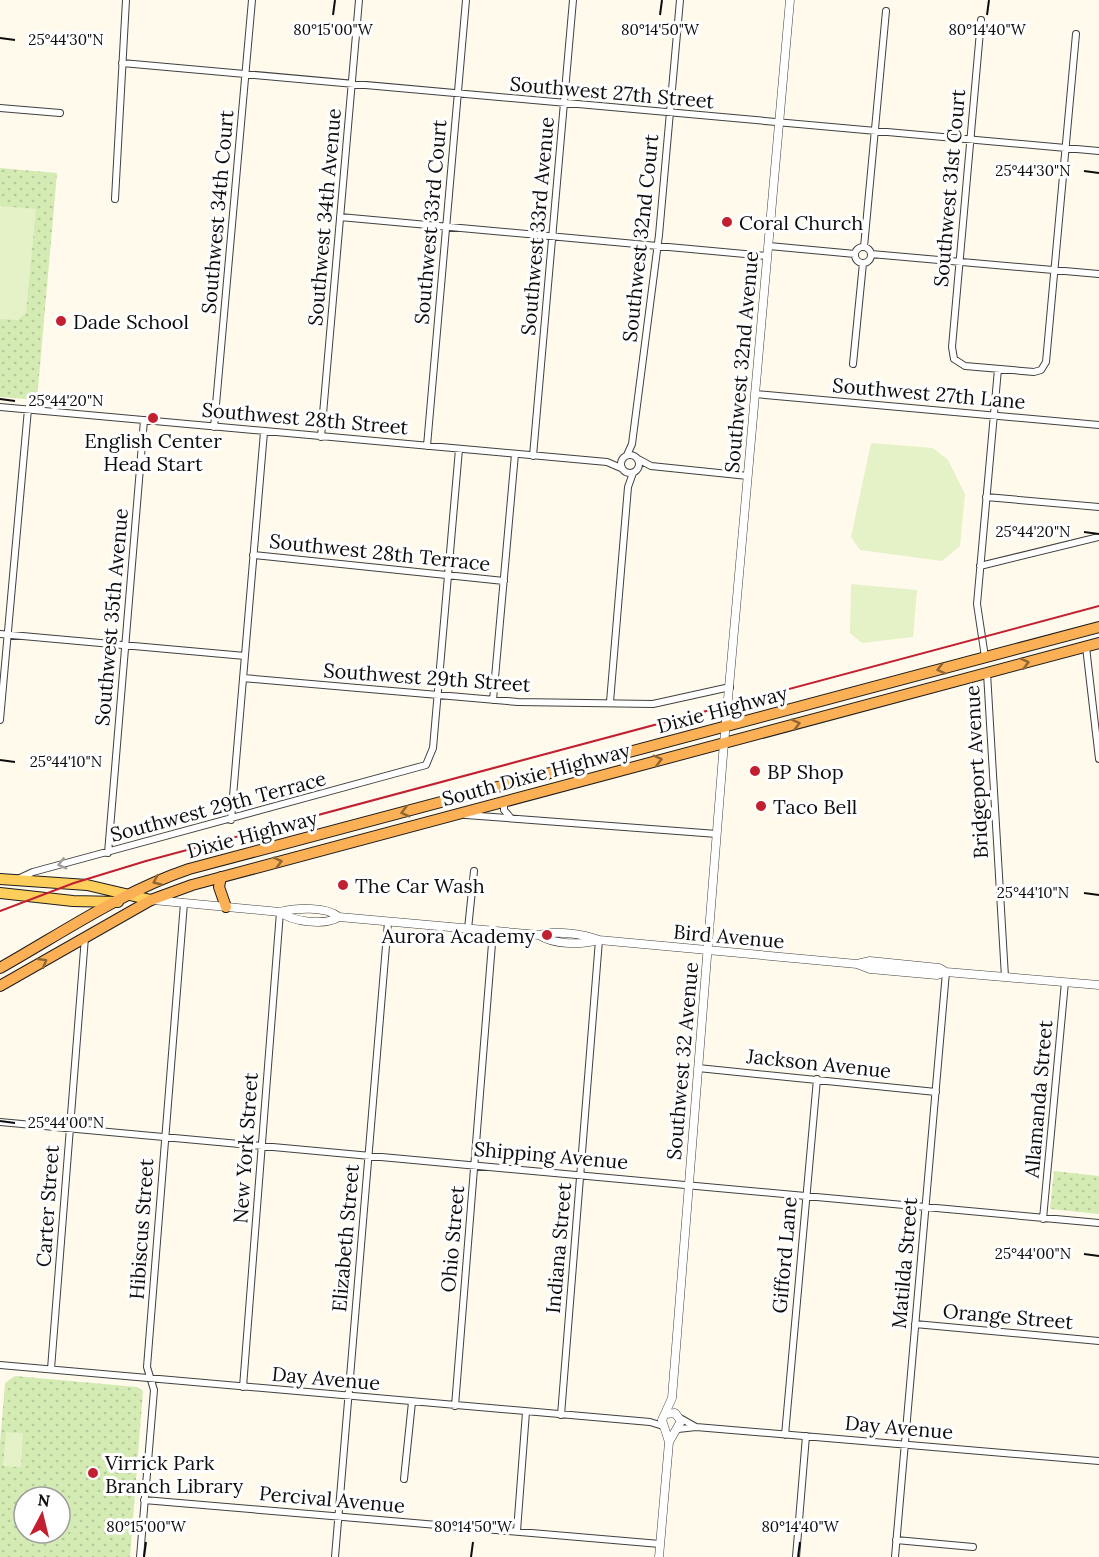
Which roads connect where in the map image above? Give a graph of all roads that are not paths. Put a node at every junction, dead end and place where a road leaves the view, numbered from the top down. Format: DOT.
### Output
graph roads {
  1 [pos="126,0"];
  2 [pos="252,0"];
  3 [pos="359,0"];
  4 [pos="466,0"];
  5 [pos="573,0"];
  6 [pos="680,0"];
  7 [pos="790,0"];
  8 [pos="886,11"];
  9 [pos="981,20"];
  10 [pos="1076,34"];
  11 [pos="122,63"];
  12 [pos="246,74"];
  13 [pos="352,84"];
  14 [pos="458,95"];
  15 [pos="564,104"];
  16 [pos="0,108"];
  17 [pos="60,113"];
  18 [pos="670,113"];
  19 [pos="779,123"];
  20 [pos="874,132"];
  21 [pos="970,140"];
  22 [pos="1065,148"];
  23 [pos="1099,151"];
  24 [pos="115,199"];
  25 [pos="340,217"];
  26 [pos="447,227"];
  27 [pos="552,237"];
  28 [pos="658,246"];
  29 [pos="769,246"];
  30 [pos="864,247"];
  31 [pos="855,254"];
  32 [pos="871,254"];
  33 [pos="767,256"];
  34 [pos="960,262"];
  35 [pos="863,263"];
  36 [pos="1055,270"];
  37 [pos="1099,274"];
  38 [pos="853,364"];
  39 [pos="998,369"];
  40 [pos="755,394"];
  41 [pos="0,407"];
  42 [pos="28,409"];
  43 [pos="993,416"];
  44 [pos="144,420"];
  45 [pos="1099,425"];
  46 [pos="214,427"];
  47 [pos="264,432"];
  48 [pos="321,436"];
  49 [pos="632,444"];
  50 [pos="427,446"];
  51 [pos="459,449"];
  52 [pos="515,454"];
  53 [pos="533,456"];
  54 [pos="625,457"];
  55 [pos="637,458"];
  56 [pos="607,462"];
  57 [pos="651,466"];
  58 [pos="623,470"];
  59 [pos="635,472"];
  60 [pos="748,476"];
  61 [pos="628,487"];
  62 [pos="986,497"];
  63 [pos="1099,507"];
  64 [pos="1099,537"];
  65 [pos="253,555"];
  66 [pos="980,566"];
  67 [pos="448,573"];
  68 [pos="504,581"];
  69 [pos="1099,627"];
  70 [pos="0,634"];
  71 [pos="8,634"];
  72 [pos="1099,643"];
  73 [pos="125,645"];
  74 [pos="1086,647"];
  75 [pos="244,656"];
  76 [pos="985,657"];
  77 [pos="987,673"];
  78 [pos="243,678"];
  79 [pos="730,687"];
  80 [pos="437,697"];
  81 [pos="493,700"];
  82 [pos="610,702"];
  83 [pos="0,720"];
  84 [pos="726,727"];
  85 [pos="724,742"];
  86 [pos="1099,759"];
  87 [pos="504,802"];
  88 [pos="458,814"];
  89 [pos="510,817"];
  90 [pos="231,820"];
  91 [pos="717,834"];
  92 [pos="108,853"];
  93 [pos="474,871"];
  94 [pos="221,877"];
  95 [pos="0,879"];
  96 [pos="17,879"];
  97 [pos="0,893"];
  98 [pos="130,893"];
  99 [pos="151,900"];
  100 [pos="114,902"];
  101 [pos="184,903"];
  102 [pos="226,907"];
  103 [pos="280,912"];
  104 [pos="388,922"];
  105 [pos="468,929"];
  106 [pos="493,931"];
  107 [pos="85,937"];
  108 [pos="599,940"];
  109 [pos="708,950"];
  110 [pos="0,968"];
  111 [pos="946,972"];
  112 [pos="1005,977"];
  113 [pos="1065,982"];
  114 [pos="1099,985"];
  115 [pos="0,986"];
  116 [pos="698,1068"];
  117 [pos="817,1079"];
  118 [pos="936,1092"];
  119 [pos="0,1122"];
  120 [pos="70,1128"];
  121 [pos="165,1137"];
  122 [pos="262,1146"];
  123 [pos="368,1155"];
  124 [pos="474,1164"];
  125 [pos="580,1174"];
  126 [pos="689,1186"];
  127 [pos="806,1197"];
  128 [pos="925,1208"];
  129 [pos="1043,1219"];
  130 [pos="1099,1223"];
  131 [pos="915,1324"];
  132 [pos="1099,1341"];
  133 [pos="0,1365"];
  134 [pos="51,1370"];
  135 [pos="150,1378"];
  136 [pos="243,1387"];
  137 [pos="349,1397"];
  138 [pos="672,1398"];
  139 [pos="412,1402"];
  140 [pos="455,1406"];
  141 [pos="526,1412"];
  142 [pos="561,1415"];
  143 [pos="664,1416"];
  144 [pos="678,1416"];
  145 [pos="650,1422"];
  146 [pos="696,1427"];
  147 [pos="664,1428"];
  148 [pos="676,1430"];
  149 [pos="785,1434"];
  150 [pos="806,1436"];
  151 [pos="669,1442"];
  152 [pos="904,1444"];
  153 [pos="1099,1461"];
  154 [pos="404,1479"];
  155 [pos="144,1500"];
  156 [pos="339,1516"];
  157 [pos="516,1531"];
  158 [pos="896,1540"];
  159 [pos="660,1544"];
  160 [pos="973,1547"];
  161 [pos="140,1557"];
  162 [pos="335,1557"];
  163 [pos="659,1557"];
  164 [pos="796,1557"];
  165 [pos="895,1557"];
  1 -- 11 [label="street"];
  2 -- 12 [label="street, Southwest 34th Court"];
  3 -- 13 [label="street, Southwest 34th Avenue"];
  4 -- 14 [label="street, Southwest 33rd Court"];
  5 -- 15 [label="street, Southwest 33rd Avenue"];
  6 -- 18 [label="street, Southwest 32nd Court"];
  7 -- 19 [label="street, Southwest 32nd Avenue"];
  8 -- 20 [label="street"];
  9 -- 21 [label="street, Southwest 31st Court"];
  10 -- 22 [label="street"];
  11 -- 12 [label="street, Southwest 27th Street"];
  11 -- 24 [label="street"];
  12 -- 13 [label="street, Southwest 27th Street"];
  12 -- 46 [label="street, Southwest 34th Court"];
  13 -- 14 [label="street, Southwest 27th Street"];
  13 -- 25 [label="street, Southwest 34th Avenue"];
  14 -- 15 [label="street, Southwest 27th Street"];
  14 -- 26 [label="street, Southwest 33rd Court"];
  15 -- 18 [label="street, Southwest 27th Street"];
  15 -- 27 [label="street, Southwest 33rd Avenue"];
  16 -- 17 [label="street"];
  18 -- 19 [label="street, Southwest 27th Street"];
  18 -- 28 [label="street, Southwest 32nd Court"];
  19 -- 20 [label="street, Southwest 27th Street"];
  19 -- 29 [label="street, Southwest 32nd Avenue"];
  20 -- 21 [label="street, Southwest 27th Street"];
  20 -- 30 [label="street"];
  21 -- 22 [label="street, Southwest 27th Street"];
  21 -- 34 [label="street, Southwest 31st Court"];
  22 -- 23 [label="street, Southwest 27th Street"];
  22 -- 36 [label="street"];
  25 -- 26 [label="street"];
  25 -- 48 [label="street, Southwest 34th Avenue"];
  26 -- 27 [label="street"];
  26 -- 50 [label="street, Southwest 33rd Court"];
  27 -- 28 [label="street"];
  27 -- 53 [label="street, Southwest 33rd Avenue"];
  28 -- 33 [label="street"];
  28 -- 49 [label="street, Southwest 32nd Court"];
  29 -- 31 [label="street"];
  29 -- 33 [label="street, Southwest 32nd Avenue"];
  30 -- 31 [label="street"];
  30 -- 32 [label="street"];
  31 -- 35 [label="street"];
  32 -- 34 [label="street"];
  32 -- 35 [label="street"];
  33 -- 40 [label="street, Southwest 32nd Avenue"];
  34 -- 36 [label="street"];
  34 -- 39 [label="street, Southwest 31st Court"];
  35 -- 38 [label="street"];
  36 -- 37 [label="street"];
  36 -- 39 [label="street"];
  39 -- 43 [label="street"];
  40 -- 43 [label="street, Southwest 27th Lane"];
  40 -- 60 [label="street, Southwest 32nd Avenue"];
  41 -- 42 [label="street, Southwest 28th Street"];
  42 -- 44 [label="street, Southwest 28th Street"];
  42 -- 71 [label="street"];
  43 -- 45 [label="street, Southwest 27th Lane"];
  43 -- 62 [label="street"];
  44 -- 46 [label="street, Southwest 28th Street"];
  44 -- 73 [label="street, Southwest 35th Avenue"];
  46 -- 47 [label="street, Southwest 28th Street"];
  47 -- 48 [label="street, Southwest 28th Street"];
  47 -- 65 [label="street"];
  48 -- 50 [label="street, Southwest 28th Street"];
  49 -- 54 [label="street, Southwest 32nd Court"];
  49 -- 55 [label="street, Southwest 32nd Court"];
  50 -- 51 [label="street, Southwest 28th Street"];
  51 -- 52 [label="street, Southwest 28th Street"];
  51 -- 67 [label="street"];
  52 -- 53 [label="street, Southwest 28th Street"];
  52 -- 68 [label="street"];
  53 -- 56 [label="street, Southwest 28th Street"];
  54 -- 55 [label="street, Southwest 28th Street"];
  54 -- 56 [label="street, Southwest 28th Street"];
  54 -- 58 [label="street"];
  55 -- 57 [label="street, Southwest 28th Street"];
  55 -- 59 [label="street"];
  56 -- 58 [label="street, Southwest 28th Street"];
  57 -- 59 [label="street, Southwest 28th Street"];
  57 -- 60 [label="street, Southwest 28th Street"];
  58 -- 59 [label="street, Southwest 28th Street"];
  58 -- 61 [label="street"];
  59 -- 61 [label="street"];
  60 -- 79 [label="street, Southwest 32nd Avenue"];
  61 -- 82 [label="street"];
  62 -- 63 [label="street"];
  62 -- 66 [label="street"];
  64 -- 66 [label="street"];
  65 -- 67 [label="street, Southwest 28th Terrace"];
  65 -- 75 [label="street"];
  66 -- 76 [label="street"];
  67 -- 68 [label="street, Southwest 28th Terrace"];
  67 -- 80 [label="street"];
  68 -- 81 [label="street"];
  69 -- 76 [label="highway, Dixie Highway"];
  70 -- 71 [label="street"];
  71 -- 73 [label="street"];
  71 -- 83 [label="street"];
  72 -- 74 [label="highway, South Dixie Highway"];
  73 -- 75 [label="street"];
  73 -- 92 [label="street, Southwest 35th Avenue"];
  77 -- 74 [label="highway, South Dixie Highway, one-way"];
  74 -- 86 [label="street"];
  75 -- 78 [label="street"];
  76 -- 84 [label="highway, Dixie Highway, one-way"];
  85 -- 77 [label="highway, South Dixie Highway, one-way"];
  77 -- 112 [label="street, Bridgeport Avenue"];
  78 -- 80 [label="street, Southwest 29th Street"];
  78 -- 90 [label="street"];
  79 -- 82 [label="street"];
  79 -- 84 [label="street, Southwest 32nd Avenue"];
  80 -- 81 [label="street, Southwest 29th Street"];
  80 -- 90 [label="street, Southwest 29th Terrace"];
  81 -- 82 [label="street, Southwest 29th Street"];
  84 -- 85 [label="street, Southwest 32 Avenue"];
  84 -- 98 [label="highway, Dixie Highway, one-way"];
  87 -- 85 [label="highway, South Dixie Highway, one-way"];
  85 -- 91 [label="street, Southwest 32 Avenue"];
  87 -- 88 [label="highway, South Dixie Highway"];
  87 -- 89 [label="street"];
  88 -- 89 [label="street"];
  94 -- 88 [label="highway, South Dixie Highway, one-way"];
  89 -- 91 [label="street"];
  90 -- 92 [label="street, Southwest 29th Terrace"];
  91 -- 109 [label="street, Southwest 32 Avenue"];
  92 -- 96 [label="street, Southwest 29th Terrace, one-way"];
  93 -- 105 [label="street"];
  94 -- 99 [label="highway, South Dixie Highway"];
  94 -- 102 [label="highway"];
  95 -- 96 [label="main road"];
  96 -- 98 [label="main road"];
  97 -- 100 [label="main road"];
  98 -- 99 [label="main road"];
  98 -- 100 [label="highway, Dixie Highway"];
  99 -- 100 [label="main road"];
  99 -- 101 [label="street, Bird Avenue"];
  99 -- 107 [label="highway, South Dixie Highway"];
  100 -- 110 [label="highway"];
  101 -- 102 [label="street, Bird Avenue"];
  101 -- 121 [label="street, Hibiscus Street"];
  102 -- 103 [label="street, Bird Avenue"];
  103 -- 104 [label="street, Bird Avenue"];
  103 -- 122 [label="street, New York Street"];
  104 -- 105 [label="street, Bird Avenue"];
  104 -- 123 [label="street, Elizabeth Street"];
  105 -- 106 [label="street, Bird Avenue"];
  106 -- 108 [label="street, Bird Avenue"];
  106 -- 124 [label="street, Ohio Street"];
  115 -- 107 [label="highway, South Dixie Highway, one-way"];
  107 -- 120 [label="street, Carter Street"];
  108 -- 109 [label="street, Bird Avenue"];
  108 -- 125 [label="street, Indiana Street"];
  109 -- 111 [label="street, Bird Avenue"];
  109 -- 116 [label="street, Southwest 32 Avenue"];
  111 -- 112 [label="street, Bird Avenue"];
  111 -- 118 [label="street, Matilda Street"];
  112 -- 113 [label="street, Bird Avenue"];
  113 -- 114 [label="street, Bird Avenue"];
  113 -- 129 [label="street, Allamanda Street"];
  116 -- 117 [label="street, Jackson Avenue"];
  116 -- 126 [label="street, Southwest 32 Avenue"];
  117 -- 118 [label="street, Jackson Avenue"];
  117 -- 127 [label="street, Gifford Lane"];
  118 -- 128 [label="street, Matilda Street"];
  119 -- 120 [label="street, Shipping Avenue"];
  120 -- 121 [label="street, Shipping Avenue"];
  120 -- 134 [label="street, Carter Street"];
  121 -- 122 [label="street, Shipping Avenue"];
  121 -- 135 [label="street, Hibiscus Street"];
  122 -- 123 [label="street, Shipping Avenue"];
  122 -- 136 [label="street, New York Street"];
  123 -- 124 [label="street, Shipping Avenue"];
  123 -- 137 [label="street, Elizabeth Street"];
  124 -- 125 [label="street, Shipping Avenue"];
  124 -- 140 [label="street, Ohio Street"];
  125 -- 126 [label="street, Shipping Avenue"];
  125 -- 142 [label="street, Indiana Street"];
  126 -- 127 [label="street, Shipping Avenue"];
  126 -- 138 [label="street, Southwest 32 Avenue"];
  127 -- 128 [label="street, Shipping Avenue"];
  127 -- 149 [label="street, Gifford Lane"];
  128 -- 129 [label="street, Shipping Avenue"];
  128 -- 131 [label="street, Matilda Street"];
  129 -- 130 [label="street, Shipping Avenue"];
  131 -- 132 [label="street, Orange Street"];
  131 -- 152 [label="street, Matilda Street"];
  133 -- 134 [label="street, Day Avenue"];
  134 -- 135 [label="street, Day Avenue"];
  135 -- 136 [label="street, Day Avenue"];
  135 -- 155 [label="street, Hibiscus Street"];
  136 -- 137 [label="street, Day Avenue"];
  137 -- 139 [label="street, Day Avenue"];
  137 -- 156 [label="street, Elizabeth Street"];
  138 -- 143 [label="street, Southwest 32 Avenue"];
  138 -- 144 [label="street, Southwest 32 Avenue"];
  139 -- 140 [label="street, Day Avenue"];
  139 -- 154 [label="street"];
  140 -- 141 [label="street, Day Avenue"];
  141 -- 142 [label="street, Day Avenue"];
  141 -- 157 [label="street"];
  142 -- 145 [label="street, Day Avenue"];
  143 -- 144 [label="street"];
  143 -- 145 [label="street, Day Avenue"];
  143 -- 147 [label="street"];
  144 -- 146 [label="street, Day Avenue"];
  144 -- 148 [label="street"];
  145 -- 147 [label="street, Day Avenue"];
  146 -- 148 [label="street, Day Avenue"];
  146 -- 149 [label="street, Day Avenue"];
  147 -- 148 [label="street"];
  147 -- 151 [label="street"];
  148 -- 151 [label="street"];
  149 -- 150 [label="street, Day Avenue"];
  150 -- 152 [label="street, Day Avenue"];
  150 -- 164 [label="street"];
  151 -- 159 [label="street"];
  152 -- 153 [label="street, Day Avenue"];
  152 -- 158 [label="street, Matilda Street"];
  155 -- 156 [label="street, Percival Avenue"];
  155 -- 161 [label="street, Hibiscus Street"];
  156 -- 157 [label="street, Percival Avenue"];
  156 -- 162 [label="street, Elizabeth Street"];
  157 -- 159 [label="street, Percival Avenue"];
  158 -- 160 [label="street"];
  158 -- 165 [label="street, Matilda Street"];
  159 -- 163 [label="street"];
}
